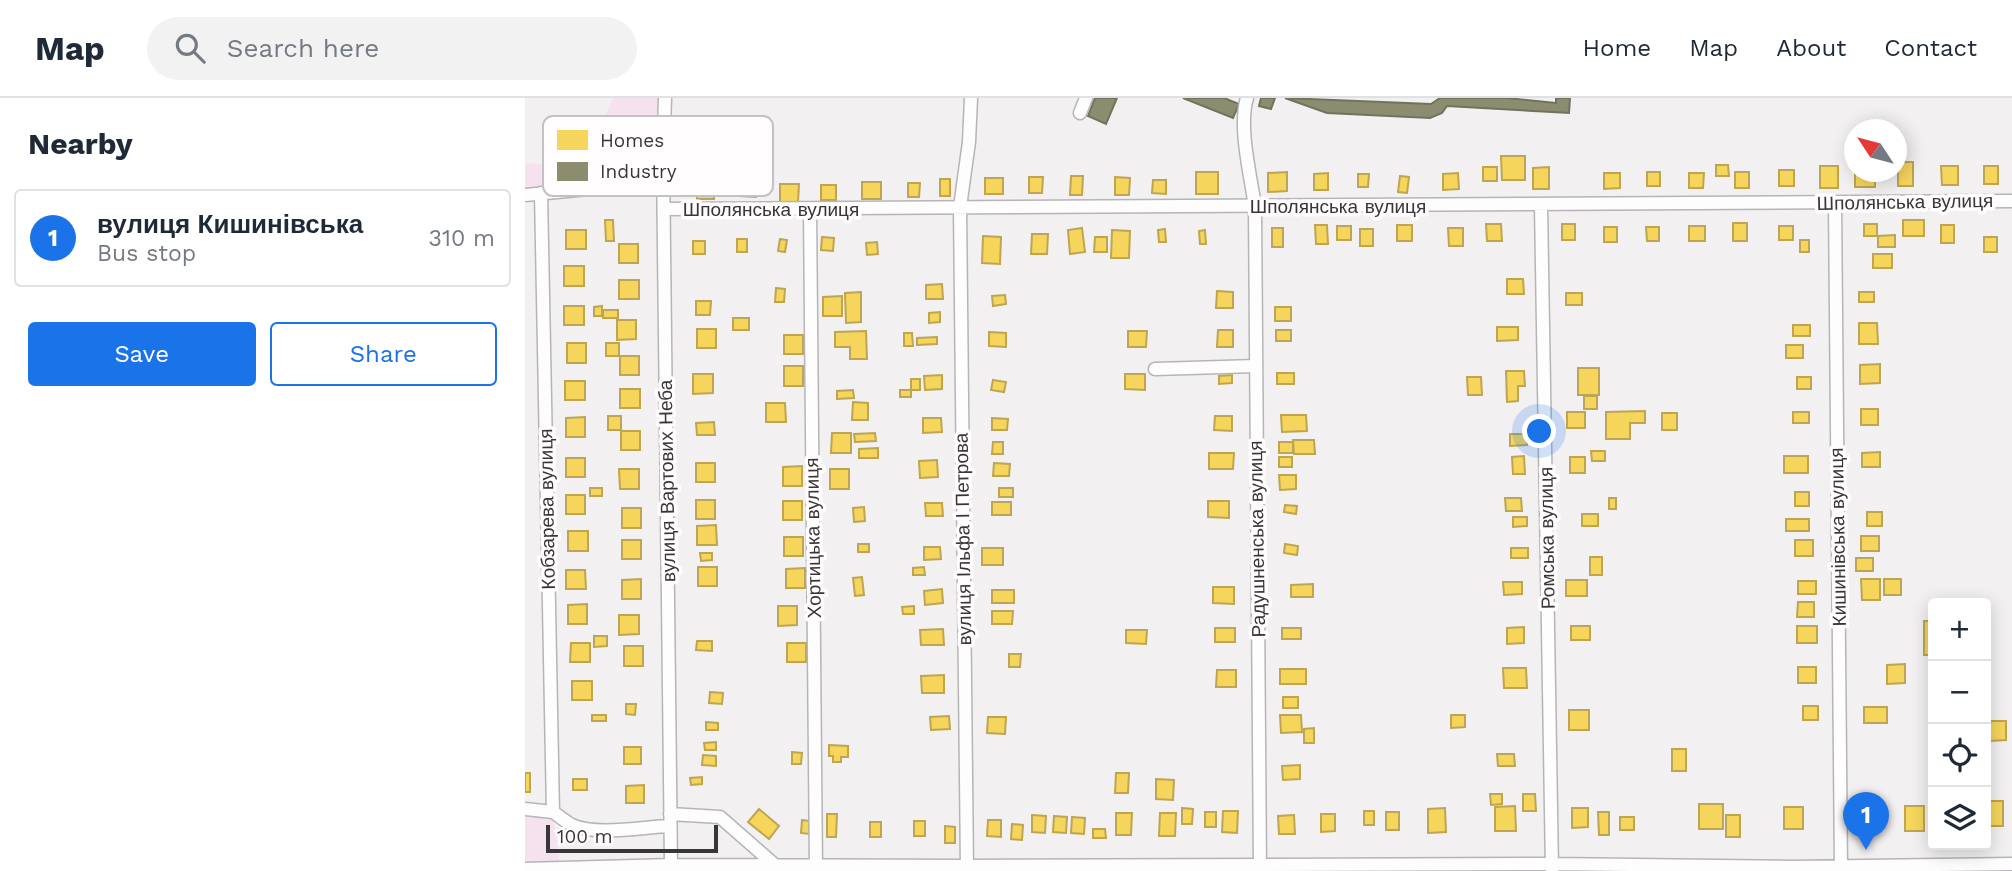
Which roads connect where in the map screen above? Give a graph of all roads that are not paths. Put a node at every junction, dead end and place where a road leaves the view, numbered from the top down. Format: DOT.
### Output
graph roads {
  1 [pos="665,98"];
  2 [pos="971,98"];
  3 [pos="1086,98"];
  4 [pos="1245,98"];
  5 [pos="1080,113"];
  6 [pos="665,116"];
  7 [pos="541,193"];
  8 [pos="525,195"];
  9 [pos="664,196"];
  10 [pos="2012,201"];
  11 [pos="1835,203"];
  12 [pos="1541,205"];
  13 [pos="960,207"];
  14 [pos="1255,207"];
  15 [pos="664,209"];
  16 [pos="810,209"];
  17 [pos="1256,366"];
  18 [pos="1154,369"];
  19 [pos="525,809"];
  20 [pos="558,816"];
  21 [pos="670,820"];
  22 [pos="671,864"];
  23 [pos="2012,864"];
  24 [pos="776,866"];
  25 [pos="1552,867"];
  26 [pos="690,868"];
  27 [pos="816,868"];
  28 [pos="1120,868"];
  29 [pos="1260,868"];
  30 [pos="1841,868"];
  31 [pos="525,869"];
  32 [pos="560,869"];
  33 [pos="967,869"];
  1 -- 6 [label="street, вулиця Вартових Неба"];
  2 -- 13 [label="street, вулиця Ільфа І Петрова"];
  3 -- 5 [label="street"];
  4 -- 14 [label="street, Радушненська вулиця"];
  7 -- 8 [label="street"];
  7 -- 20 [label="street, Кобзарева вулиця"];
  9 -- 15 [label="street, вулиця Вартових Неба"];
  10 -- 11 [label="street, Шполянська вулиця"];
  11 -- 12 [label="street, Шполянська вулиця"];
  11 -- 30 [label="street, Кишинівська вулиця"];
  12 -- 14 [label="street, Шполянська вулиця"];
  12 -- 25 [label="street, Ромська вулиця"];
  13 -- 14 [label="street, Шполянська вулиця"];
  13 -- 16 [label="street, Шполянська вулиця"];
  13 -- 33 [label="street, вулиця Ільфа І Петрова"];
  14 -- 17 [label="street, Радушненська вулиця"];
  15 -- 16 [label="street, Шполянська вулиця"];
  15 -- 21 [label="street, вулиця Вартових Неба"];
  16 -- 27 [label="street, Хортицька вулиця"];
  17 -- 18 [label="street"];
  17 -- 29 [label="street, Радушненська вулиця"];
  19 -- 20 [label="street"];
  20 -- 21 [label="street"];
  21 -- 22 [label="street, вулиця Вартових Неба"];
  21 -- 24 [label="street"];
  22 -- 26 [label="street"];
  22 -- 32 [label="street"];
  23 -- 30 [label="street"];
  24 -- 26 [label="street"];
  24 -- 27 [label="street"];
  25 -- 29 [label="street"];
  25 -- 30 [label="street"];
  27 -- 33 [label="street"];
  28 -- 29 [label="street"];
  28 -- 33 [label="street"];
  31 -- 32 [label="street"];
}
